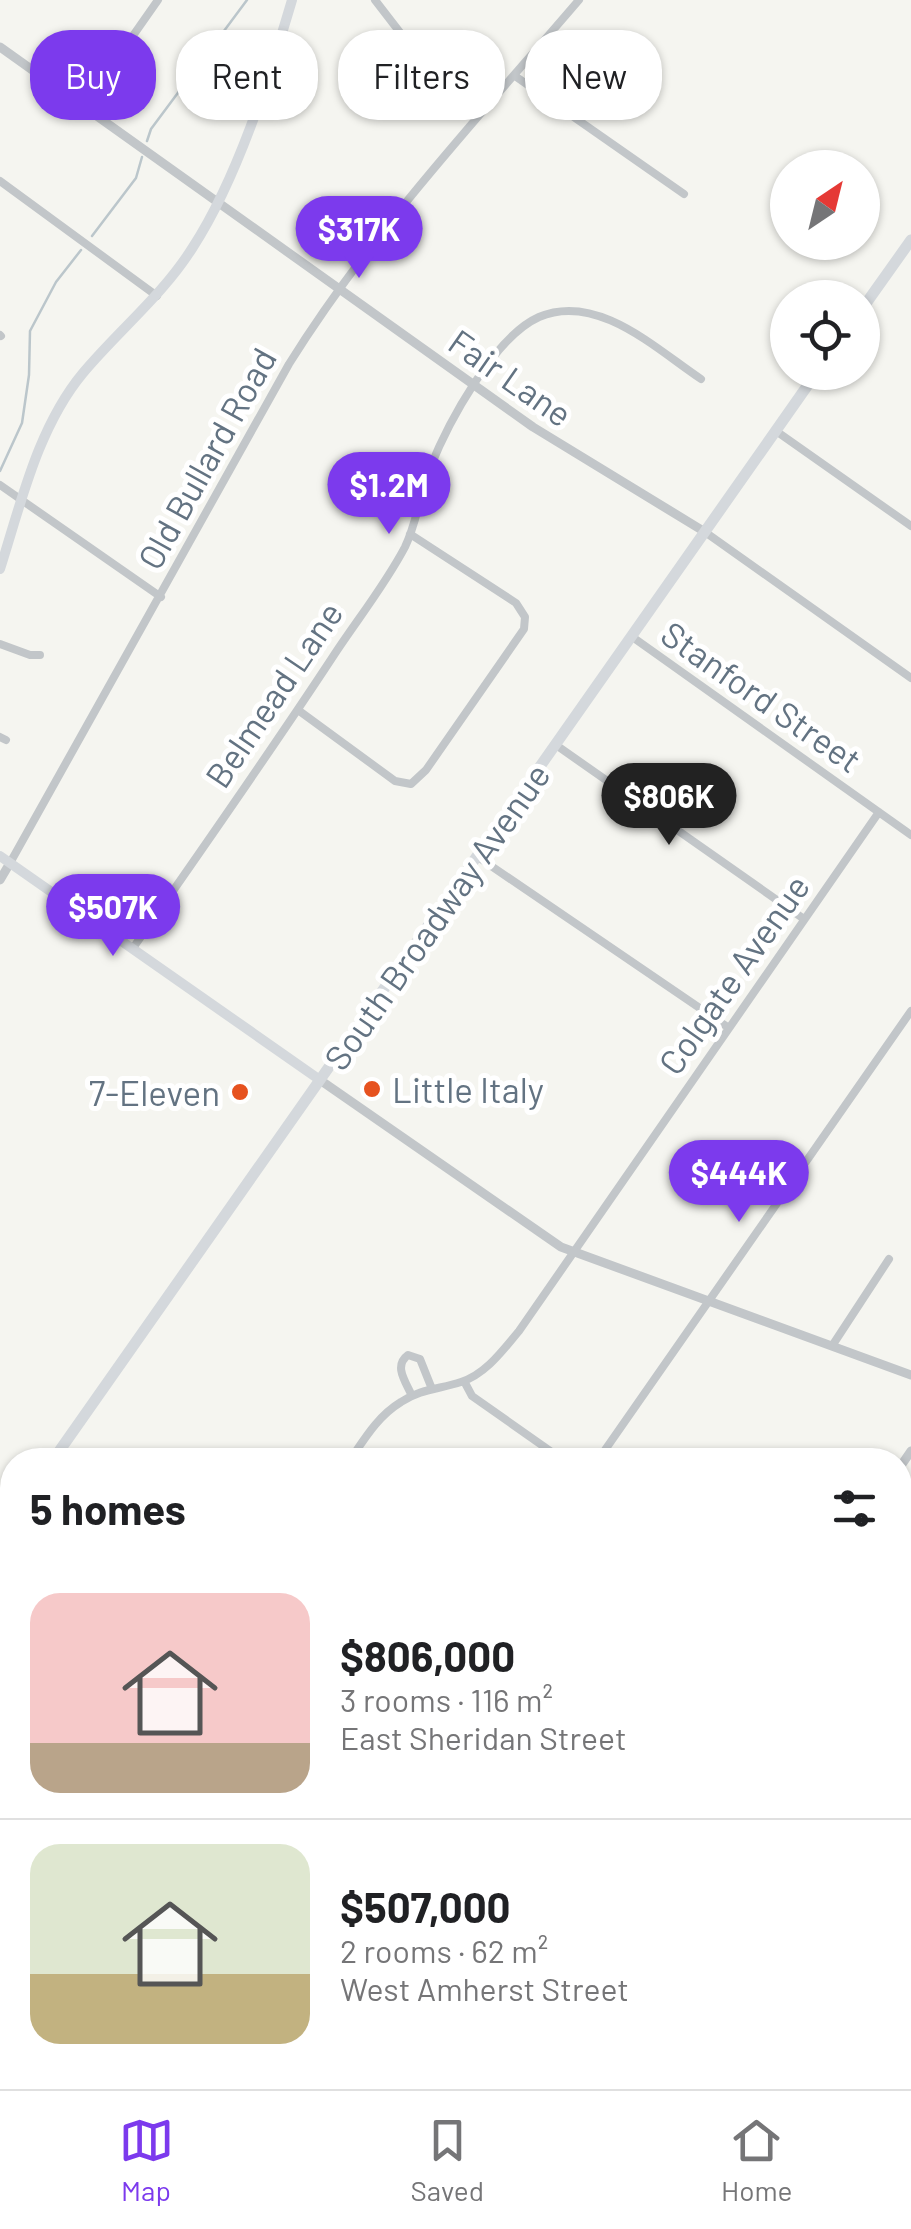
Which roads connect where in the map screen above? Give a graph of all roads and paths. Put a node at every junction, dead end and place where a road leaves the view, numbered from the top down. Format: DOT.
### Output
graph roads {
  1 [pos="158,0"];
  2 [pos="292,0"];
  3 [pos="376,0"];
  4 [pos="580,0"];
  5 [pos="137,30"];
  6 [pos="398,30"];
  7 [pos="0,48"];
  8 [pos="30,69"];
  9 [pos="515,76"];
  10 [pos="505,87"];
  11 [pos="101,120"];
  12 [pos="474,120"];
  13 [pos="0,182"];
  14 [pos="684,194"];
  15 [pos="216,202"];
  16 [pos="911,240"];
  17 [pos="880,284"];
  18 [pos="337,290"];
  19 [pos="157,296"];
  20 [pos="700,379"];
  21 [pos="475,385"];
  22 [pos="805,390"];
  23 [pos="776,431"];
  24 [pos="0,485"];
  25 [pos="22,500"];
  26 [pos="911,526"];
  27 [pos="705,532"];
  28 [pos="410,534"];
  29 [pos="0,569"];
  30 [pos="161,598"];
  31 [pos="630,636"];
  32 [pos="0,644"];
  33 [pos="40,655"];
  34 [pos="911,678"];
  35 [pos="298,710"];
  36 [pos="556,745"];
  37 [pos="879,812"];
  38 [pos="911,835"];
  39 [pos="478,857"];
  40 [pos="5,860"];
  41 [pos="0,880"];
  42 [pos="804,919"];
  43 [pos="133,948"];
  44 [pos="911,1012"];
  45 [pos="730,1028"];
  46 [pos="320,1080"];
  47 [pos="572,1252"];
  48 [pos="889,1259"];
  49 [pos="709,1302"];
  50 [pos="832,1346"];
  51 [pos="911,1375"];
  52 [pos="464,1381"];
  53 [pos="432,1389"];
  54 [pos="412,1396"];
  55 [pos="62,1448"];
  56 [pos="358,1448"];
  57 [pos="546,1448"];
  58 [pos="606,1448"];
  1 -- 5 [label="street"];
  2 -- 15 [label="main road"];
  3 -- 6 [label="street"];
  4 -- 9 [label="street, Old Bullard Road"];
  7 -- 8 [label="street, Fair Lane"];
  9 -- 10 [label="street, Old Bullard Road"];
  9 -- 14 [label="street"];
  11 -- 15 [label="street, Fair Lane"];
  12 -- 18 [label="street, Old Bullard Road"];
  13 -- 19 [label="street"];
  15 -- 18 [label="street, Fair Lane"];
  15 -- 19 [label="main road"];
  16 -- 17 [label="main road"];
  18 -- 21 [label="street, Fair Lane"];
  18 -- 30 [label="street, Old Bullard Road"];
  19 -- 25 [label="main road"];
  20 -- 21 [label="street, Belmead Lane"];
  21 -- 27 [label="street, Fair Lane"];
  21 -- 28 [label="street, Belmead Lane"];
  22 -- 23 [label="main road, South Broadway Avenue"];
  23 -- 26 [label="street"];
  23 -- 27 [label="main road, South Broadway Avenue"];
  24 -- 25 [label="street"];
  25 -- 29 [label="main road"];
  25 -- 30 [label="street"];
  27 -- 31 [label="main road, South Broadway Avenue"];
  27 -- 34 [label="street"];
  28 -- 35 [label="street, Belmead Lane"];
  28 -- 35 [label="street"];
  30 -- 40 [label="street, Old Bullard Road"];
  31 -- 36 [label="main road, South Broadway Avenue"];
  31 -- 37 [label="street, Stanford Street"];
  32 -- 33 [label="street"];
  35 -- 43 [label="street, Belmead Lane"];
  36 -- 39 [label="main road, South Broadway Avenue"];
  36 -- 42 [label="street"];
  37 -- 38 [label="street, Stanford Street"];
  37 -- 42 [label="street, Colgate Avenue"];
  39 -- 45 [label="street"];
  39 -- 46 [label="main road, South Broadway Avenue"];
  40 -- 41 [label="street, Old Bullard Road"];
  40 -- 43 [label="main road"];
  42 -- 45 [label="street, Colgate Avenue"];
  43 -- 46 [label="main road"];
  44 -- 49 [label="street"];
  45 -- 47 [label="street, Colgate Avenue"];
  46 -- 47 [label="street"];
  46 -- 55 [label="main road, South Broadway Avenue"];
  47 -- 49 [label="street"];
  47 -- 52 [label="street, Colgate Avenue"];
  48 -- 50 [label="street"];
  49 -- 50 [label="street"];
  49 -- 58 [label="street"];
  50 -- 51 [label="street"];
  52 -- 53 [label="street, Colgate Avenue"];
  52 -- 57 [label="street"];
  53 -- 54 [label="street, Colgate Avenue"];
  53 -- 54 [label="street"];
  54 -- 56 [label="street, Colgate Avenue"];
}
